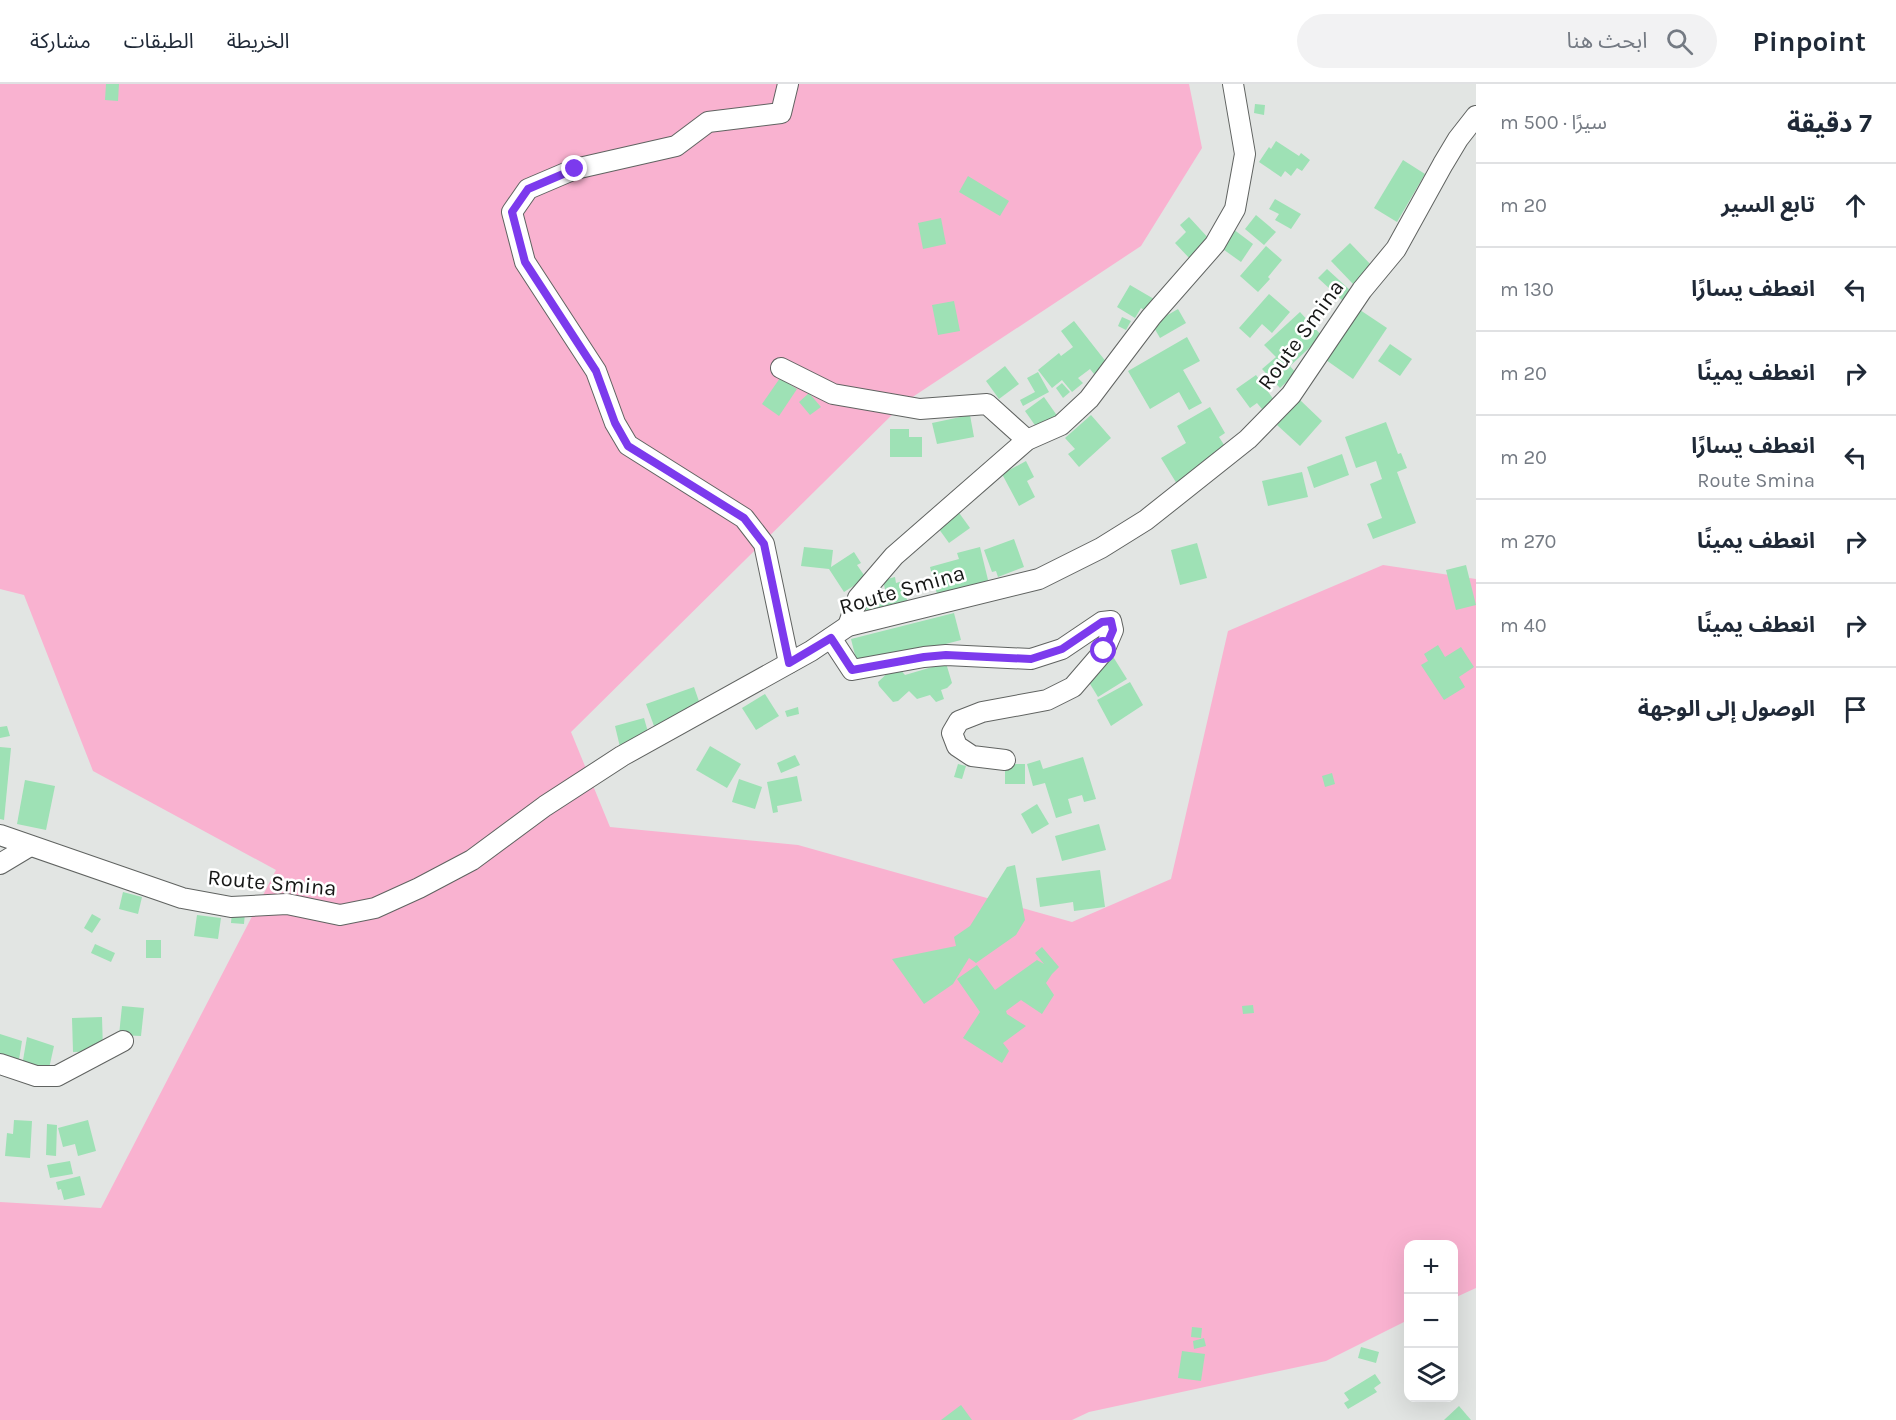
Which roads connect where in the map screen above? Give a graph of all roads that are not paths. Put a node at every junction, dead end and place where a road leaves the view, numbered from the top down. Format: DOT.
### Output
graph roads {
  1 [pos="788,84"];
  2 [pos="1233,84"];
  3 [pos="1476,116"];
  4 [pos="781,368"];
  5 [pos="1027,440"];
  6 [pos="848,626"];
  7 [pos="831,638"];
  8 [pos="789,663"];
  9 [pos="1005,760"];
  10 [pos="0,836"];
  11 [pos="30,846"];
  12 [pos="0,864"];
  13 [pos="123,1041"];
  14 [pos="0,1064"];
  1 -- 8 [label="street"];
  2 -- 5 [label="street"];
  3 -- 6 [label="street, Route Smina"];
  4 -- 5 [label="street"];
  5 -- 6 [label="street"];
  6 -- 7 [label="street, Route Smina"];
  7 -- 8 [label="street, Route Smina"];
  7 -- 9 [label="street"];
  8 -- 11 [label="street, Route Smina"];
  10 -- 11 [label="street, Route Smina"];
  11 -- 12 [label="street"];
  13 -- 14 [label="street"];
}
